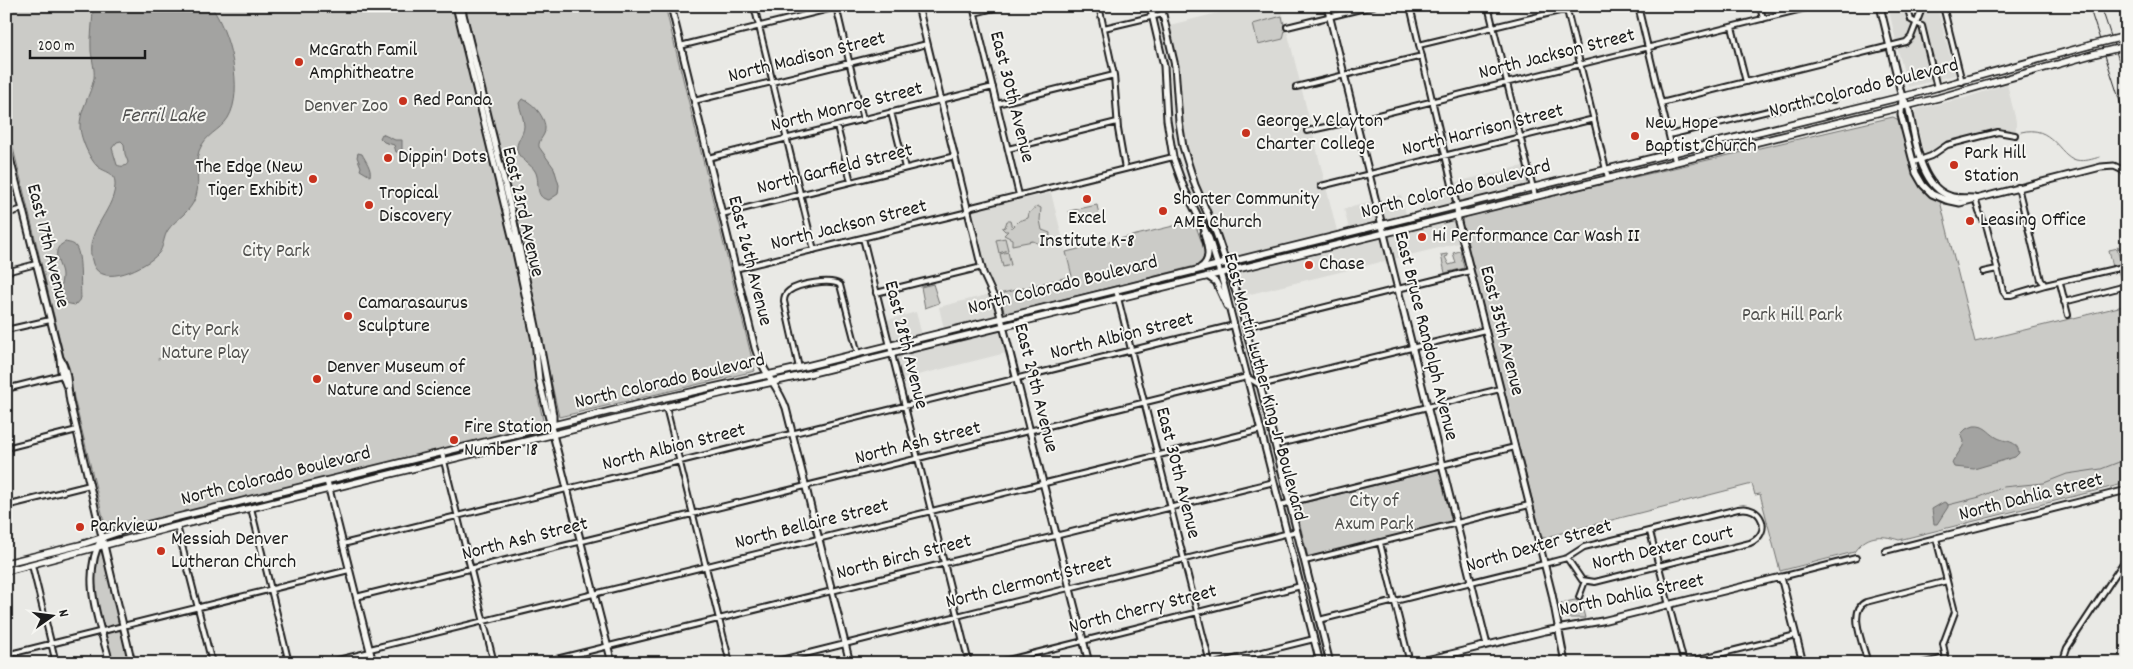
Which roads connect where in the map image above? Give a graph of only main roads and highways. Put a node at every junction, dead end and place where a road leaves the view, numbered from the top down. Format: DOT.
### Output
graph roads {
  1 [pos="2127,36"];
  2 [pos="2127,46"];
  3 [pos="6,563"];
  4 [pos="6,571"];
  1 -- 3 [label="main road, North Colorado Boulevard, bridge"];
  2 -- 4 [label="main road, North Colorado Boulevard, bridge"];
}
